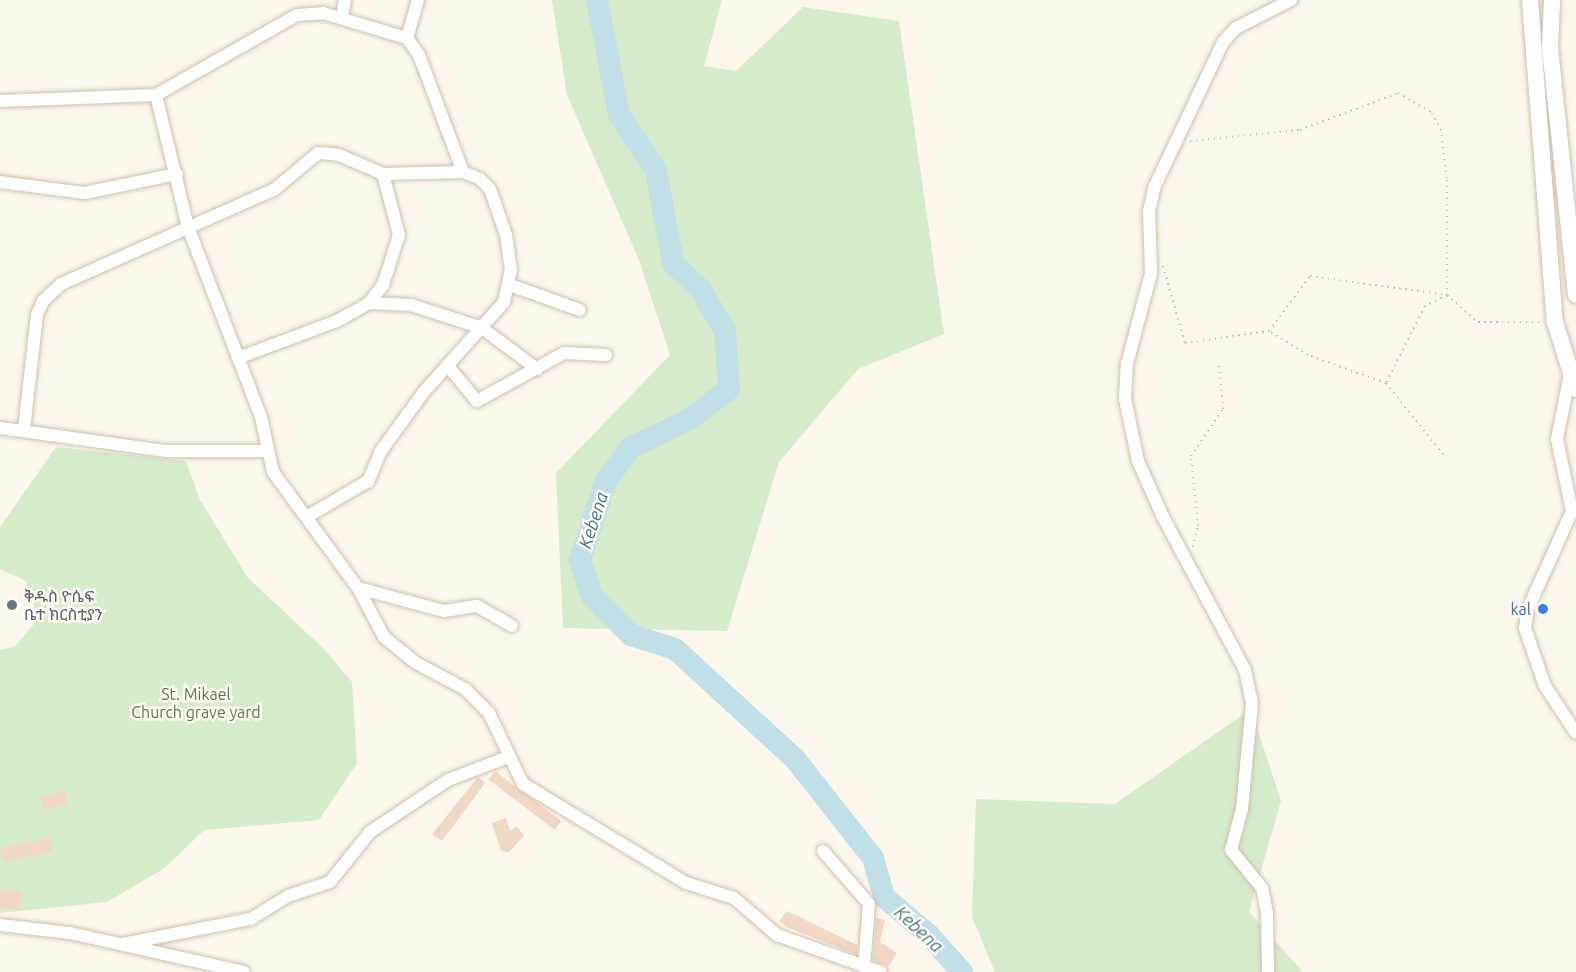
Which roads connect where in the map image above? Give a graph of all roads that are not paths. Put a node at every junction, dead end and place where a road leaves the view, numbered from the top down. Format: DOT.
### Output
graph roads {
  1 [pos="345,0"];
  2 [pos="418,0"];
  3 [pos="1291,0"];
  4 [pos="1530,0"];
  5 [pos="1552,0"];
  6 [pos="342,18"];
  7 [pos="407,39"];
  8 [pos="156,95"];
  9 [pos="0,101"];
  10 [pos="463,172"];
  11 [pos="177,174"];
  12 [pos="383,174"];
  13 [pos="0,182"];
  14 [pos="188,227"];
  15 [pos="510,285"];
  16 [pos="1576,295"];
  17 [pos="369,303"];
  18 [pos="580,309"];
  19 [pos="482,328"];
  20 [pos="606,355"];
  21 [pos="238,358"];
  22 [pos="447,365"];
  23 [pos="537,369"];
  24 [pos="1573,382"];
  25 [pos="0,428"];
  26 [pos="24,429"];
  27 [pos="266,451"];
  28 [pos="308,516"];
  29 [pos="358,588"];
  30 [pos="512,626"];
  31 [pos="1576,734"];
  32 [pos="508,757"];
  33 [pos="823,851"];
  34 [pos="0,925"];
  35 [pos="123,944"];
  36 [pos="864,967"];
  37 [pos="244,972"];
  38 [pos="881,972"];
  39 [pos="1268,972"];
  1 -- 6 [label="street"];
  2 -- 7 [label="street"];
  3 -- 39 [label="street"];
  4 -- 24 [label="main road"];
  5 -- 16 [label="main road"];
  6 -- 7 [label="street"];
  6 -- 8 [label="street"];
  7 -- 10 [label="street"];
  8 -- 9 [label="street"];
  8 -- 11 [label="street"];
  10 -- 12 [label="street"];
  10 -- 15 [label="street"];
  11 -- 13 [label="street"];
  11 -- 14 [label="street"];
  12 -- 14 [label="street"];
  12 -- 17 [label="street"];
  14 -- 21 [label="street"];
  14 -- 26 [label="street"];
  15 -- 18 [label="street"];
  15 -- 19 [label="street"];
  17 -- 19 [label="street"];
  17 -- 21 [label="street"];
  19 -- 22 [label="street"];
  19 -- 23 [label="street"];
  20 -- 23 [label="street"];
  21 -- 27 [label="street"];
  22 -- 23 [label="street"];
  22 -- 28 [label="street"];
  24 -- 31 [label="street"];
  25 -- 26 [label="street"];
  26 -- 27 [label="street"];
  27 -- 28 [label="street"];
  28 -- 29 [label="street"];
  29 -- 30 [label="street"];
  29 -- 32 [label="street"];
  32 -- 35 [label="street"];
  32 -- 36 [label="street"];
  33 -- 36 [label="street"];
  34 -- 35 [label="street"];
  35 -- 37 [label="street"];
  36 -- 38 [label="street"];
}
